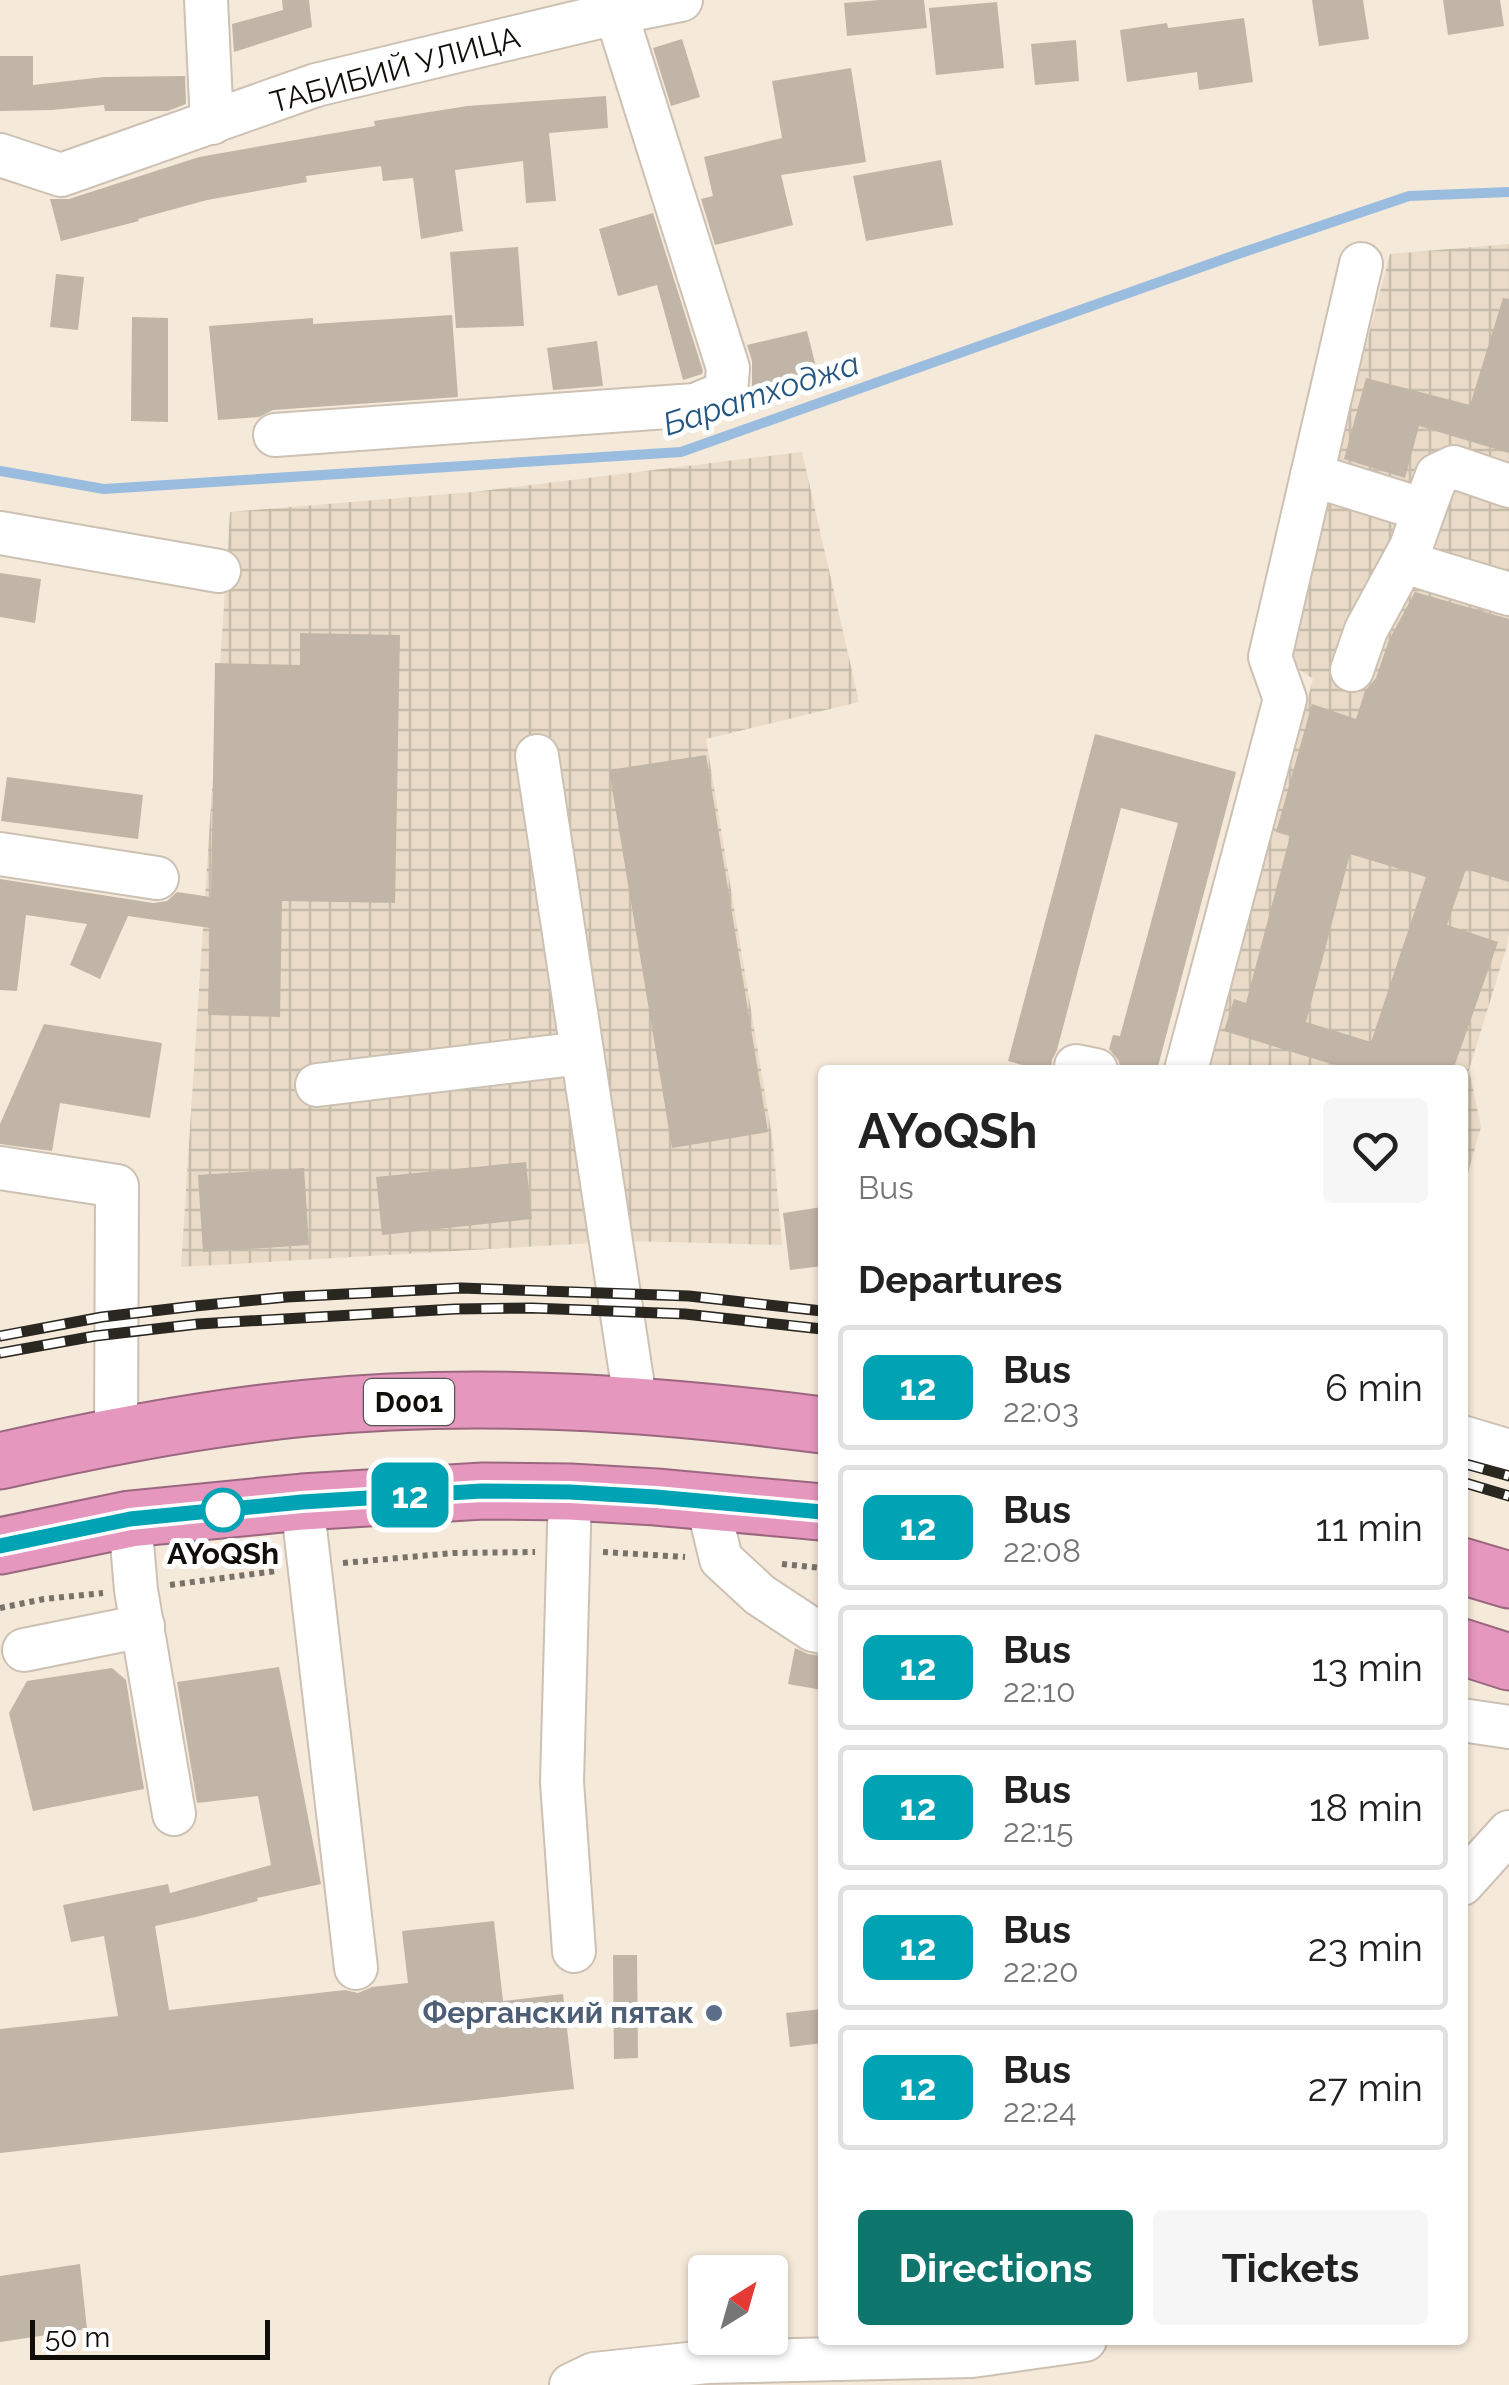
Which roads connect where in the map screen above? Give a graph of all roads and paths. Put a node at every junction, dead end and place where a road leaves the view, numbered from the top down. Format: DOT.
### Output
graph roads {
  1 [pos="206,0"];
  2 [pos="681,0"];
  3 [pos="616,13"];
  4 [pos="212,123"];
  5 [pos="0,155"];
  6 [pos="1361,264"];
  7 [pos="275,435"];
  8 [pos="1312,476"];
  9 [pos="1509,486"];
  10 [pos="1424,510"];
  11 [pos="0,532"];
  12 [pos="1404,562"];
  13 [pos="219,571"];
  14 [pos="1509,594"];
  15 [pos="1352,670"];
  16 [pos="537,756"];
  17 [pos="0,854"];
  18 [pos="156,878"];
  19 [pos="582,1053"];
  20 [pos="1187,1065"];
  21 [pos="317,1084"];
  22 [pos="0,1168"];
  23 [pos="636,1406"];
  24 [pos="818,1424"];
  25 [pos="97,1440"];
  26 [pos="1468,1440"];
  27 [pos="1509,1451"];
  28 [pos="0,1461"];
  29 [pos="570,1492"];
  30 [pos="707,1501"];
  31 [pos="302,1502"];
  32 [pos="818,1512"];
  33 [pos="115,1522"];
  34 [pos="0,1546"];
  35 [pos="568,1552"];
  36 [pos="721,1560"];
  37 [pos="308,1566"];
  38 [pos="818,1568"];
  39 [pos="1468,1568"];
  40 [pos="1509,1580"];
  41 [pos="0,1608"];
  42 [pos="140,1608"];
  43 [pos="818,1631"];
  44 [pos="24,1650"];
  45 [pos="1468,1650"];
  46 [pos="1509,1662"];
  47 [pos="1468,1721"];
  48 [pos="1509,1727"];
  49 [pos="174,1814"];
  50 [pos="1509,1832"];
  51 [pos="1468,1877"];
  52 [pos="574,1951"];
  53 [pos="356,1968"];
  54 [pos="1050,2345"];
  55 [pos="570,2385"];
  1 -- 4 [label="street"];
  2 -- 3 [label="street, ТАБИБИЙ УЛИЦА"];
  3 -- 4 [label="street, ТАБИБИЙ УЛИЦА"];
  3 -- 7 [label="street"];
  4 -- 5 [label="street, ТАБИБИЙ УЛИЦА"];
  6 -- 8 [label="street"];
  8 -- 10 [label="street"];
  8 -- 20 [label="street"];
  9 -- 10 [label="street"];
  10 -- 12 [label="street"];
  11 -- 13 [label="street"];
  12 -- 14 [label="street"];
  12 -- 15 [label="street"];
  16 -- 19 [label="street"];
  17 -- 18 [label="street"];
  19 -- 21 [label="street"];
  19 -- 23 [label="street"];
  22 -- 25 [label="street"];
  23 -- 24 [label="highway, D001"];
  23 -- 25 [label="highway, D001"];
  25 -- 28 [label="highway, D001"];
  25 -- 33 [label="highway"];
  26 -- 27 [label="street"];
  29 -- 30 [label="highway"];
  29 -- 31 [label="highway"];
  29 -- 35 [label="street"];
  30 -- 32 [label="highway"];
  30 -- 36 [label="street"];
  31 -- 33 [label="highway"];
  31 -- 37 [label="street"];
  33 -- 34 [label="highway"];
  33 -- 42 [label="street"];
  35 -- 36 [label="path"];
  35 -- 37 [label="path"];
  35 -- 52 [label="street"];
  36 -- 38 [label="path"];
  36 -- 43 [label="street"];
  37 -- 42 [label="path"];
  37 -- 53 [label="street"];
  39 -- 40 [label="highway"];
  41 -- 42 [label="path"];
  42 -- 44 [label="street"];
  42 -- 49 [label="street"];
  45 -- 46 [label="highway"];
  47 -- 48 [label="street"];
  50 -- 51 [label="street"];
  54 -- 55 [label="street"];
}
